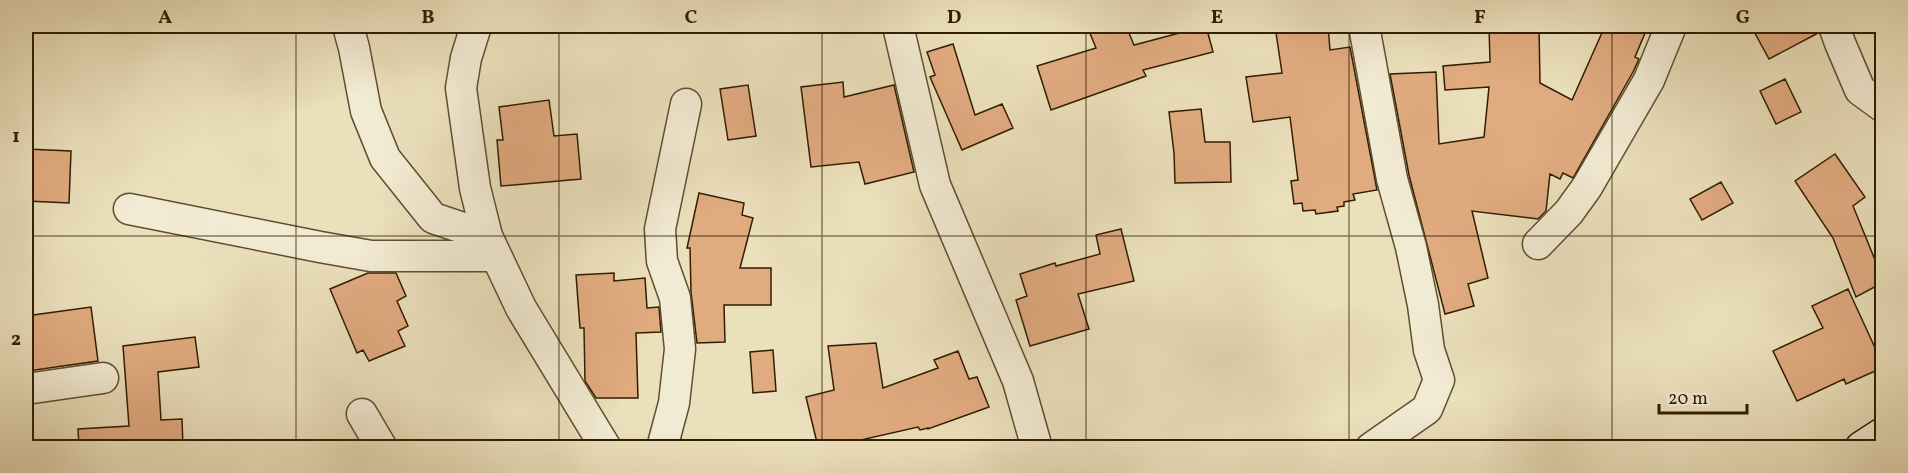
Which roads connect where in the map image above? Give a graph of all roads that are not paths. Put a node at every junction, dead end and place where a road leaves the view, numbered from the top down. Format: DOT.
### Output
graph roads {
  1 [pos="348,26"];
  2 [pos="476,26"];
  3 [pos="898,26"];
  4 [pos="1364,26"];
  5 [pos="1671,26"];
  6 [pos="1834,26"];
  7 [pos="686,104"];
  8 [pos="1882,106"];
  9 [pos="129,208"];
  10 [pos="1538,244"];
  11 [pos="491,246"];
  12 [pos="103,378"];
  13 [pos="26,389"];
  14 [pos="362,414"];
  15 [pos="1882,435"];
  16 [pos="382,447"];
  17 [pos="606,447"];
  18 [pos="662,447"];
  19 [pos="1037,447"];
  20 [pos="1371,447"];
  21 [pos="1862,447"];
  1 -- 11 [label="street"];
  2 -- 11 [label="street"];
  3 -- 19 [label="street"];
  4 -- 20 [label="street"];
  5 -- 10 [label="street"];
  6 -- 8 [label="street"];
  7 -- 18 [label="street"];
  9 -- 11 [label="street"];
  11 -- 17 [label="street"];
  12 -- 13 [label="street"];
  14 -- 16 [label="street"];
  15 -- 21 [label="street"];
}
